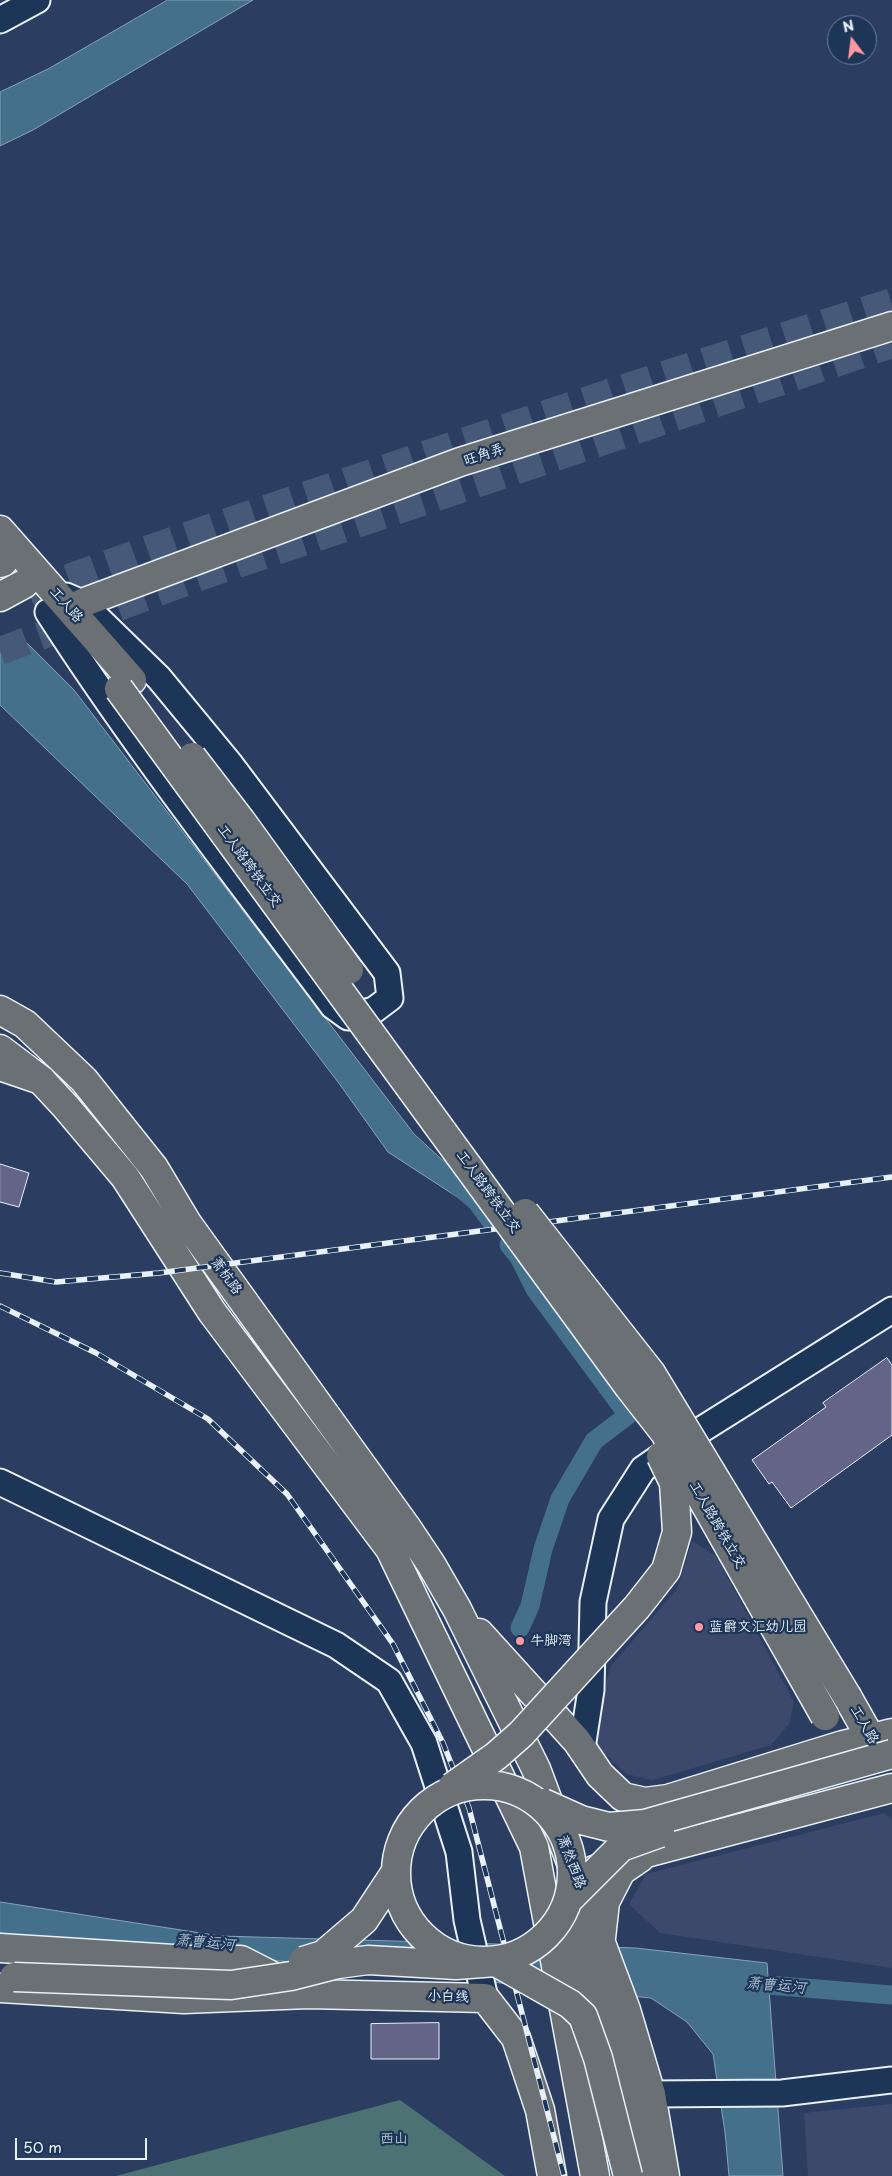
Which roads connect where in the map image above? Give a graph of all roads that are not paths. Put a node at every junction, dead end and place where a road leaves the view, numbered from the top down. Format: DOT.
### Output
graph roads {
  1 [pos="37,0"];
  2 [pos="0,20"];
  3 [pos="892,326"];
  4 [pos="0,530"];
  5 [pos="7,570"];
  6 [pos="0,597"];
  7 [pos="52,602"];
  8 [pos="82,603"];
  9 [pos="126,684"];
  10 [pos="0,1010"];
  11 [pos="0,1049"];
  12 [pos="0,1066"];
  13 [pos="41,1080"];
  14 [pos="892,1310"];
  15 [pos="629,1387"];
  16 [pos="0,1482"];
  17 [pos="431,1564"];
  18 [pos="457,1609"];
  19 [pos="848,1698"];
  20 [pos="825,1716"];
  21 [pos="885,1742"];
  22 [pos="843,1746"];
  23 [pos="582,1748"];
  24 [pos="892,1768"];
  25 [pos="892,1779"];
  26 [pos="892,1784"];
  27 [pos="892,1788"];
  28 [pos="534,1799"];
  29 [pos="426,1806"];
  30 [pos="650,1852"];
  31 [pos="395,1873"];
  32 [pos="542,1886"];
  33 [pos="573,1887"];
  34 [pos="600,1940"];
  35 [pos="496,1962"];
  36 [pos="5,1970"];
  37 [pos="308,1994"];
  38 [pos="485,1998"];
  39 [pos="892,2080"];
  40 [pos="651,2094"];
  41 [pos="552,2176"];
  42 [pos="595,2176"];
  43 [pos="628,2176"];
  44 [pos="649,2176"];
  45 [pos="665,2176"];
  1 -- 2 [label="street"];
  3 -- 8 [label="main road, 旺角弄"];
  4 -- 7 [label="main road, 工人路"];
  5 -- 6 [label="main road"];
  5 -- 7 [label="main road, 工人路"];
  7 -- 8 [label="street"];
  7 -- 8 [label="street"];
  7 -- 9 [label="main road, 工人路"];
  9 -- 15 [label="main road, 工人路跨铁立交, bridge"];
  9 -- 19 [label="main road, 工人路跨铁立交, bridge"];
  10 -- 17 [label="main road, 萧杭路"];
  11 -- 13 [label="main road"];
  12 -- 13 [label="main road"];
  13 -- 32 [label="main road"];
  14 -- 23 [label="street"];
  15 -- 20 [label="main road, 工人路跨铁立交, bridge"];
  15 -- 29 [label="main road, bridge"];
  16 -- 38 [label="street"];
  17 -- 18 [label="main road, 萧然西路"];
  18 -- 23 [label="main road"];
  18 -- 33 [label="main road, 萧然西路"];
  19 -- 21 [label="main road, 工人路"];
  20 -- 22 [label="main road, 工人路"];
  21 -- 22 [label="main road"];
  21 -- 25 [label="main road, 工人路"];
  21 -- 28 [label="main road, bridge"];
  22 -- 23 [label="main road"];
  22 -- 26 [label="main road, 工人路"];
  24 -- 33 [label="main road, bridge"];
  27 -- 30 [label="main road"];
  28 -- 29 [label="main road, bridge"];
  28 -- 33 [label="main road, bridge"];
  29 -- 31 [label="main road, bridge"];
  30 -- 33 [label="main road"];
  30 -- 34 [label="main road"];
  31 -- 35 [label="main road, bridge"];
  31 -- 36 [label="main road, bridge"];
  32 -- 33 [label="main road"];
  32 -- 42 [label="main road"];
  33 -- 34 [label="main road, 萧然西路"];
  33 -- 35 [label="main road, bridge"];
  33 -- 44 [label="main road"];
  34 -- 40 [label="main road, 萧然西路"];
  35 -- 36 [label="main road, bridge"];
  35 -- 43 [label="main road, bridge"];
  36 -- 37 [label="main road, 小白线"];
  36 -- 37 [label="main road"];
  37 -- 38 [label="main road, 小白线"];
  38 -- 41 [label="main road, 小白线"];
  39 -- 40 [label="street"];
  40 -- 45 [label="main road, 萧然西路"];
}
